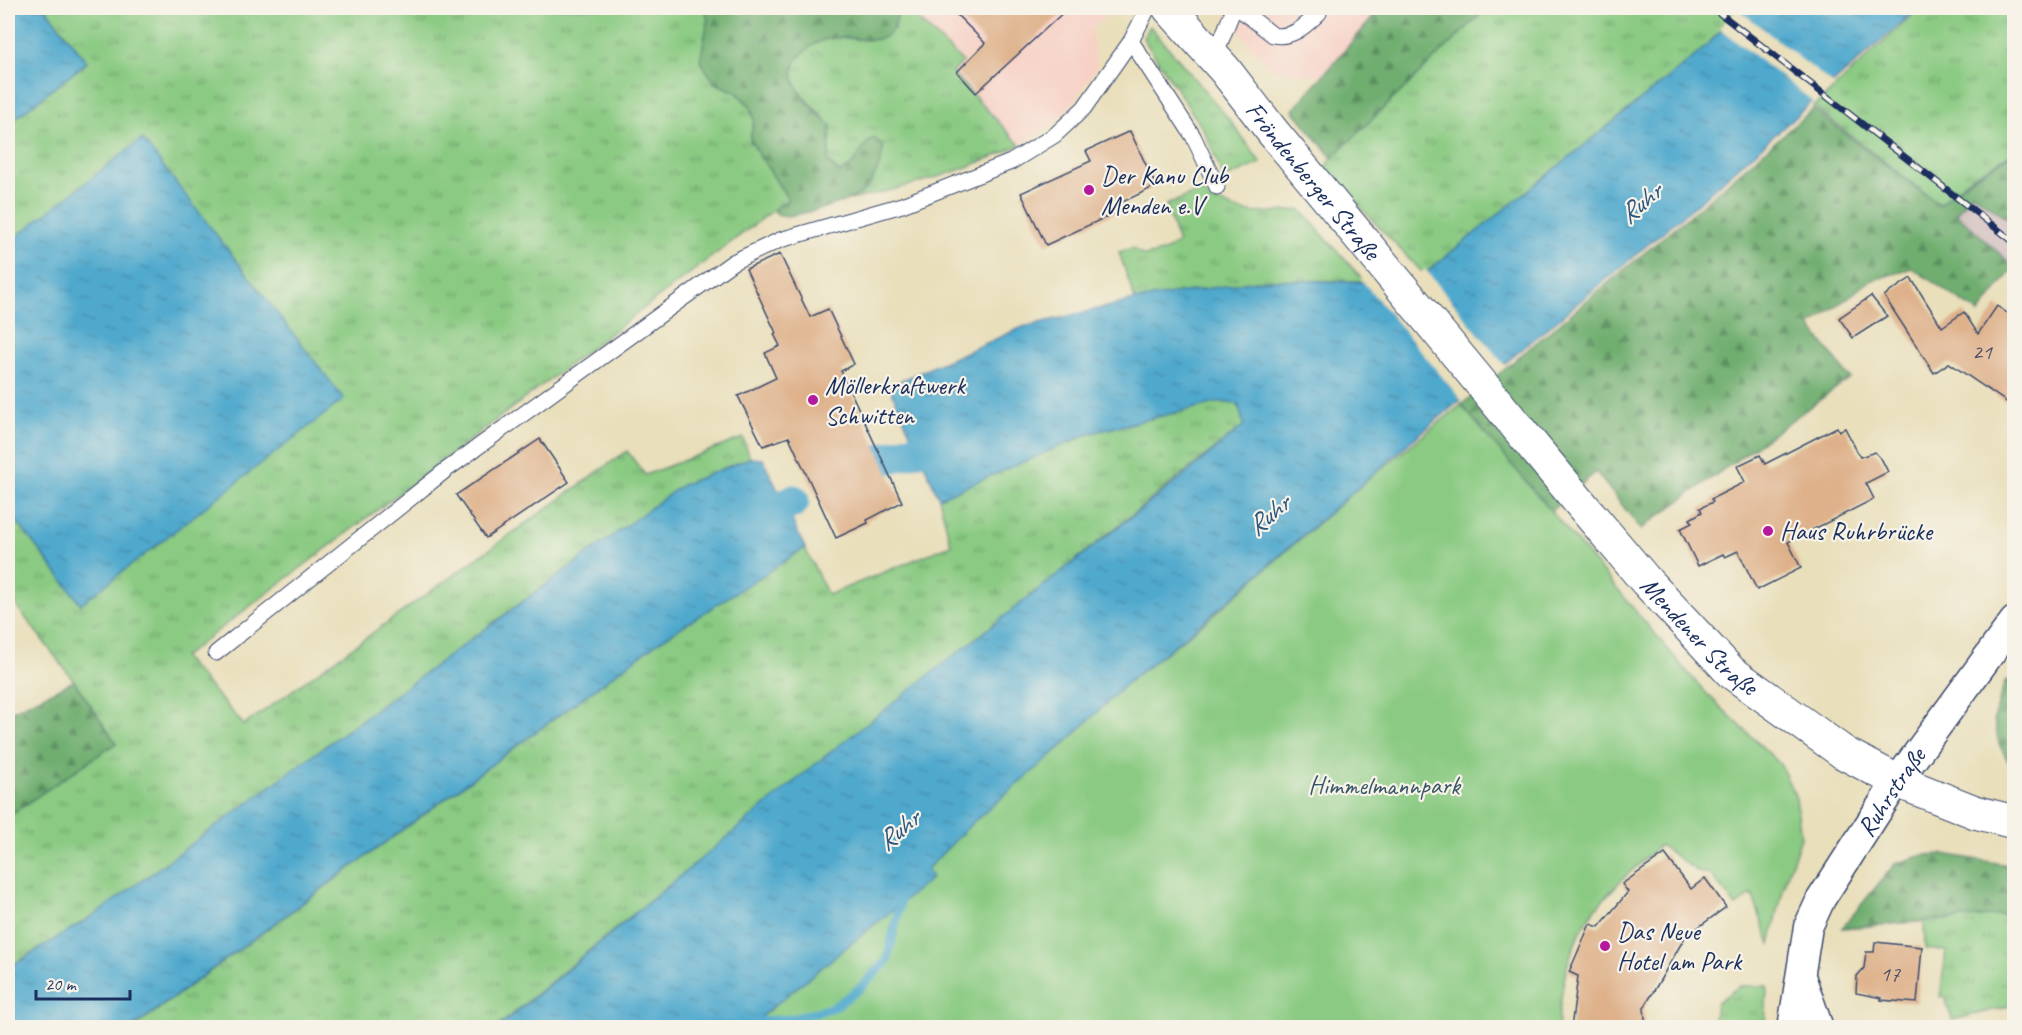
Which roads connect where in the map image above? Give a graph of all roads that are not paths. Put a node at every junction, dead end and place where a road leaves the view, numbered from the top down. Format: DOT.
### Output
graph roads {
  1 [pos="1148,8"];
  2 [pos="1169,8"];
  3 [pos="1236,8"];
  4 [pos="1319,13"];
  5 [pos="1131,41"];
  6 [pos="1214,58"];
  7 [pos="1217,187"];
  8 [pos="1458,354"];
  9 [pos="2014,621"];
  10 [pos="216,653"];
  11 [pos="1897,781"];
  12 [pos="2014,822"];
  13 [pos="1802,979"];
  14 [pos="1792,1028"];
  15 [pos="1819,1028"];
  1 -- 5 [label="lane"];
  2 -- 6 [label="main road, Fröndenberger Straße"];
  3 -- 4 [label="lane"];
  3 -- 6 [label="lane"];
  5 -- 7 [label="lane"];
  5 -- 10 [label="lane"];
  6 -- 8 [label="main road, Fröndenberger Straße"];
  8 -- 11 [label="main road, Mendener Straße"];
  9 -- 11 [label="street, Ruhrstraße"];
  11 -- 12 [label="main road, Mendener Straße"];
  11 -- 13 [label="street, Ruhrstraße"];
  13 -- 14 [label="street, Ruhrstraße"];
  13 -- 15 [label="street, Ruhrstraße"];
}
